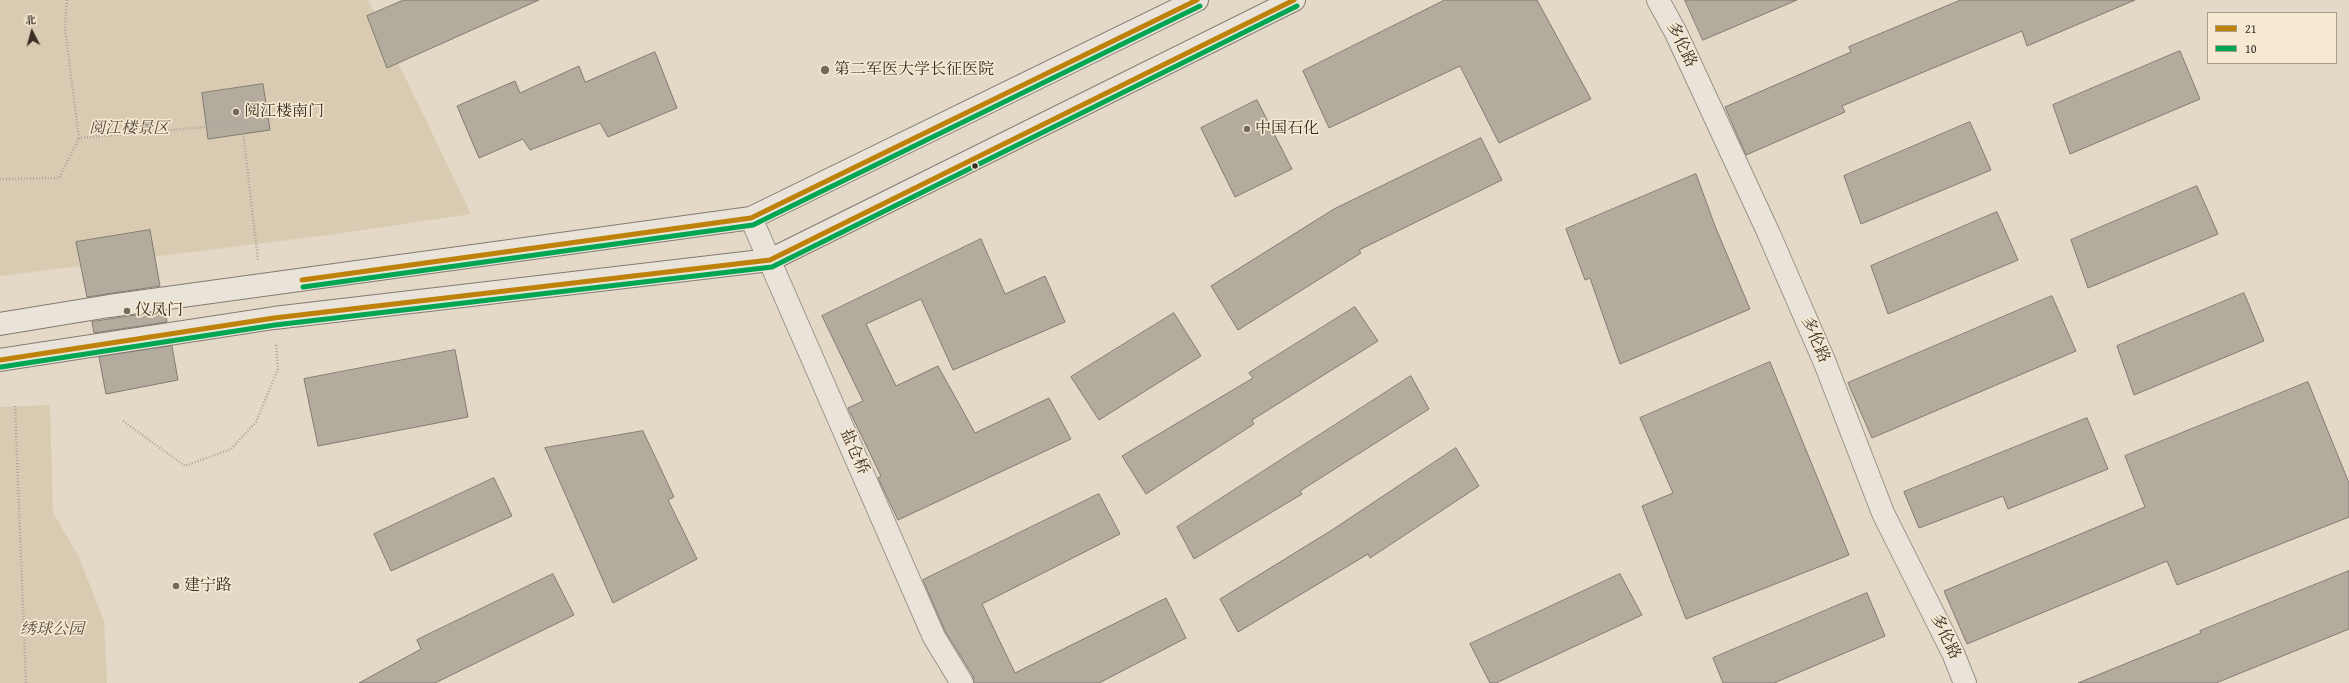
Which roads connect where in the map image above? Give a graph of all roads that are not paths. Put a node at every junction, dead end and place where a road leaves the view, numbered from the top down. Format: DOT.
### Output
graph roads {
  1 [pos="1197,0"];
  2 [pos="1294,0"];
  3 [pos="1658,0"];
  4 [pos="751,218"];
  5 [pos="770,260"];
  6 [pos="0,324"];
  7 [pos="0,360"];
  8 [pos="962,683"];
  9 [pos="1966,683"];
  1 -- 4 [label="main road"];
  2 -- 5 [label="main road"];
  3 -- 9 [label="main road, 多伦路"];
  4 -- 5 [label="main road, 盐仓桥"];
  4 -- 6 [label="main road"];
  5 -- 7 [label="main road"];
  5 -- 8 [label="main road, 盐仓桥"];
}
